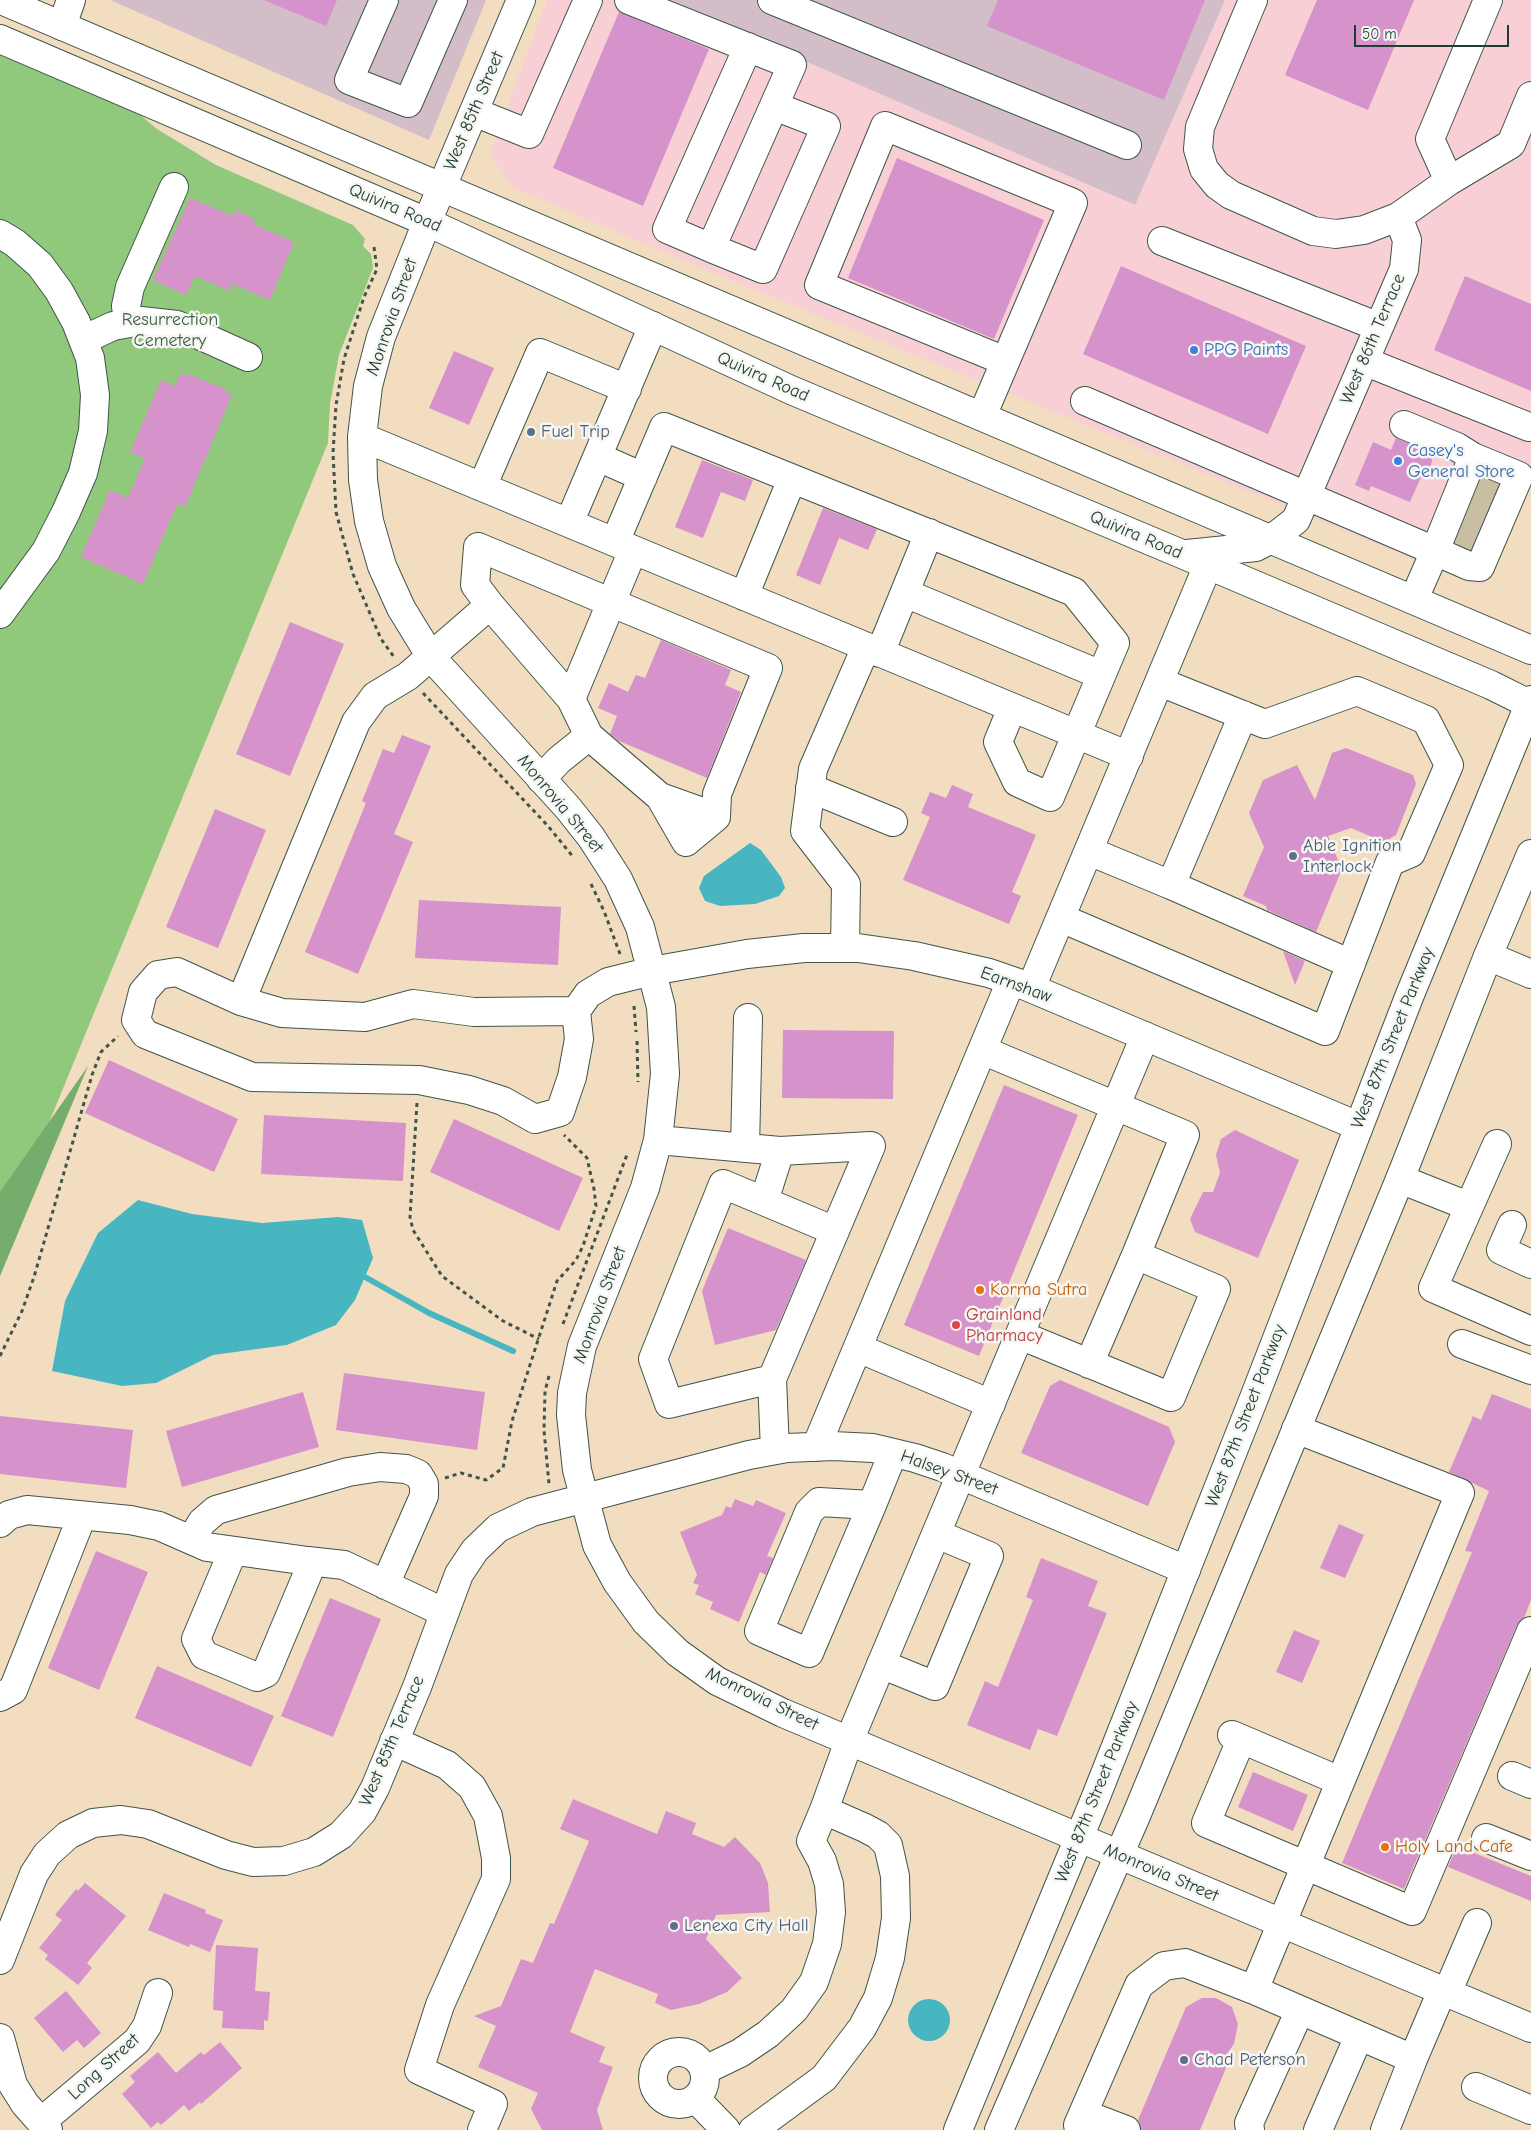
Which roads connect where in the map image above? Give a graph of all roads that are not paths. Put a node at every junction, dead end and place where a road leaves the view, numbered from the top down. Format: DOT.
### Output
graph roads {
  1 [pos="1,0"];
  2 [pos="71,0"];
  3 [pos="384,0"];
  4 [pos="453,0"];
  5 [pos="521,0"];
  6 [pos="588,0"];
  7 [pos="629,0"];
  8 [pos="772,0"];
  9 [pos="1254,0"];
  10 [pos="1488,0"];
  11 [pos="62,26"];
  12 [pos="0,40"];
  13 [pos="748,48"];
  14 [pos="47,59"];
  15 [pos="1531,96"];
  16 [pos="774,106"];
  17 [pos="474,112"];
  18 [pos="1127,145"];
  19 [pos="1449,181"];
  20 [pos="174,187"];
  21 [pos="442,188"];
  22 [pos="1398,216"];
  23 [pos="427,222"];
  24 [pos="0,234"];
  25 [pos="1162,241"];
  26 [pos="712,248"];
  27 [pos="128,323"];
  28 [pos="653,326"];
  29 [pos="1379,327"];
  30 [pos="83,340"];
  31 [pos="248,356"];
  32 [pos="1005,361"];
  33 [pos="1364,361"];
  34 [pos="627,389"];
  35 [pos="1084,401"];
  36 [pos="982,416"];
  37 [pos="1404,425"];
  38 [pos="1529,427"];
  39 [pos="362,437"];
  40 [pos="598,457"];
  41 [pos="643,477"];
  42 [pos="792,479"];
  43 [pos="1467,486"];
  44 [pos="482,487"];
  45 [pos="1306,494"];
  46 [pos="569,524"];
  47 [pos="929,533"];
  48 [pos="1445,537"];
  49 [pos="1273,538"];
  50 [pos="624,546"];
  51 [pos="1182,554"];
  52 [pos="1208,565"];
  53 [pos="905,592"];
  54 [pos="744,596"];
  55 [pos="1414,600"];
  56 [pos="612,603"];
  57 [pos="490,605"];
  58 [pos="0,614"];
  59 [pos="873,650"];
  60 [pos="1531,650"];
  61 [pos="431,657"];
  62 [pos="1101,675"];
  63 [pos="1160,682"];
  64 [pos="571,699"];
  65 [pos="1530,703"];
  66 [pos="1012,708"];
  67 [pos="1243,715"];
  68 [pos="1075,734"];
  69 [pos="589,736"];
  70 [pos="1128,756"];
  71 [pos="541,779"];
  72 [pos="810,788"];
  73 [pos="893,822"];
  74 [pos="1089,851"];
  75 [pos="1531,854"];
  76 [pos="1171,885"];
  77 [pos="1061,918"];
  78 [pos="845,948"];
  79 [pos="1488,956"];
  80 [pos="1351,964"];
  81 [pos="640,974"];
  82 [pos="1531,974"];
  83 [pos="1021,984"];
  84 [pos="241,1001"];
  85 [pos="576,1011"];
  86 [pos="748,1018"];
  87 [pos="1145,1036"];
  88 [pos="982,1050"];
  89 [pos="1116,1106"];
  90 [pos="1358,1126"];
  91 [pos="658,1140"];
  92 [pos="1497,1144"];
  93 [pos="745,1148"];
  94 [pos="780,1151"];
  95 [pos="1400,1179"];
  96 [pos="764,1201"];
  97 [pos="1468,1206"];
  98 [pos="1512,1224"];
  99 [pos="835,1231"];
  100 [pos="1136,1255"];
  101 [pos="1531,1264"];
  102 [pos="1531,1331"];
  103 [pos="1020,1335"];
  104 [pos="1462,1344"];
  105 [pos="858,1348"];
  106 [pos="1090,1364"];
  107 [pos="1531,1370"];
  108 [pos="772,1379"];
  109 [pos="991,1404"];
  110 [pos="1296,1429"];
  111 [pos="816,1446"];
  112 [pos="775,1450"];
  113 [pos="893,1453"];
  114 [pos="962,1475"];
  115 [pos="584,1498"];
  116 [pos="872,1505"];
  117 [pos="82,1516"];
  118 [pos="0,1523"];
  119 [pos="937,1534"];
  120 [pos="191,1540"];
  121 [pos="233,1551"];
  122 [pos="308,1561"];
  123 [pos="1186,1570"];
  124 [pos="385,1585"];
  125 [pos="443,1612"];
  126 [pos="1531,1631"];
  127 [pos="881,1664"];
  128 [pos="0,1697"];
  129 [pos="849,1740"];
  130 [pos="394,1741"];
  131 [pos="1340,1780"];
  132 [pos="824,1810"];
  133 [pos="1078,1838"];
  134 [pos="1486,1838"];
  135 [pos="1117,1855"];
  136 [pos="1531,1856"];
  137 [pos="1305,1866"];
  138 [pos="1281,1924"];
  139 [pos="1477,1924"];
  140 [pos="5,1931"];
  141 [pos="0,1960"];
  142 [pos="1254,1990"];
  143 [pos="1444,1992"];
  144 [pos="158,1993"];
  145 [pos="1300,2010"];
  146 [pos="1531,2028"];
  147 [pos="1359,2036"];
  148 [pos="0,2038"];
  149 [pos="1414,2059"];
  150 [pos="705,2070"];
  151 [pos="1476,2087"];
  152 [pos="696,2099"];
  153 [pos="1531,2110"];
  154 [pos="1081,2122"];
  155 [pos="45,2126"];
  156 [pos="482,2130"];
  157 [pos="726,2130"];
  158 [pos="753,2130"];
  159 [pos="958,2130"];
  160 [pos="999,2130"];
  161 [pos="1126,2130"];
  162 [pos="1250,2130"];
  163 [pos="1318,2130"];
  164 [pos="1385,2130"];
  1 -- 11 [label="main road, Quivira Road"];
  2 -- 11 [label="main road"];
  3 -- 4 [label="main road"];
  5 -- 17 [label="main road, West 85th Street"];
  6 -- 17 [label="main road"];
  7 -- 13 [label="main road"];
  8 -- 18 [label="main road"];
  9 -- 22 [label="main road"];
  10 -- 19 [label="main road"];
  11 -- 14 [label="main road"];
  11 -- 21 [label="main road, Quivira Road"];
  12 -- 14 [label="main road, Quivira Road"];
  13 -- 16 [label="main road"];
  13 -- 26 [label="main road"];
  14 -- 23 [label="main road, Quivira Road"];
  15 -- 19 [label="main road"];
  16 -- 26 [label="main road"];
  16 -- 26 [label="main road"];
  17 -- 21 [label="main road, West 85th Street"];
  19 -- 22 [label="main road"];
  20 -- 27 [label="main road"];
  21 -- 23 [label="main road, West 85th Street"];
  21 -- 36 [label="main road, Quivira Road"];
  22 -- 29 [label="main road, West 86th Terrace"];
  23 -- 28 [label="main road, Quivira Road"];
  23 -- 39 [label="main road, Monrovia Street"];
  24 -- 30 [label="main road"];
  25 -- 29 [label="main road"];
  27 -- 30 [label="main road"];
  27 -- 31 [label="main road"];
  28 -- 34 [label="main road"];
  28 -- 51 [label="main road, Quivira Road"];
  29 -- 33 [label="main road, West 86th Terrace"];
  30 -- 58 [label="main road"];
  32 -- 32 [label="main road"];
  32 -- 36 [label="main road"];
  33 -- 38 [label="main road"];
  33 -- 45 [label="main road, West 86th Terrace"];
  34 -- 40 [label="main road"];
  34 -- 44 [label="main road"];
  35 -- 45 [label="main road"];
  36 -- 49 [label="main road, Quivira Road"];
  37 -- 43 [label="main road"];
  39 -- 44 [label="main road"];
  39 -- 61 [label="main road, Monrovia Street"];
  40 -- 41 [label="main road"];
  40 -- 46 [label="main road"];
  41 -- 42 [label="main road"];
  41 -- 50 [label="main road"];
  42 -- 47 [label="main road"];
  42 -- 54 [label="main road"];
  43 -- 48 [label="main road"];
  43 -- 48 [label="main road"];
  44 -- 46 [label="main road"];
  45 -- 48 [label="main road"];
  45 -- 49 [label="main road, West 86th Terrace"];
  46 -- 50 [label="main road"];
  47 -- 53 [label="main road"];
  47 -- 62 [label="main road"];
  48 -- 55 [label="main road"];
  49 -- 51 [label="main road, West 86th Terrace"];
  49 -- 55 [label="main road, Quivira Road"];
  50 -- 54 [label="main road"];
  50 -- 56 [label="main road"];
  51 -- 52 [label="main road, Quivira Road"];
  52 -- 63 [label="main road"];
  52 -- 65 [label="main road, Quivira Road"];
  53 -- 59 [label="main road"];
  53 -- 62 [label="main road"];
  54 -- 59 [label="main road"];
  55 -- 60 [label="main road, Quivira Road"];
  56 -- 57 [label="main road"];
  56 -- 64 [label="main road"];
  56 -- 69 [label="main road"];
  57 -- 61 [label="main road"];
  57 -- 64 [label="main road"];
  59 -- 66 [label="main road"];
  59 -- 72 [label="main road"];
  61 -- 71 [label="main road, Monrovia Street"];
  61 -- 84 [label="main road"];
  62 -- 68 [label="main road"];
  63 -- 67 [label="main road"];
  63 -- 70 [label="main road"];
  64 -- 69 [label="main road"];
  65 -- 90 [label="main road, West 87th Street Parkway"];
  66 -- 68 [label="main road"];
  66 -- 68 [label="main road"];
  67 -- 76 [label="main road"];
  67 -- 80 [label="main road"];
  68 -- 70 [label="main road"];
  69 -- 71 [label="main road"];
  70 -- 74 [label="main road"];
  71 -- 81 [label="main road, Monrovia Street"];
  72 -- 73 [label="main road"];
  72 -- 78 [label="main road"];
  74 -- 76 [label="main road"];
  74 -- 77 [label="main road"];
  75 -- 79 [label="main road"];
  76 -- 80 [label="main road"];
  77 -- 80 [label="main road"];
  77 -- 83 [label="main road"];
  78 -- 81 [label="main road, Earnshaw"];
  78 -- 83 [label="main road, Earnshaw"];
  79 -- 82 [label="main road"];
  79 -- 95 [label="main road"];
  81 -- 85 [label="main road, Earnshaw"];
  81 -- 91 [label="main road, Monrovia Street"];
  83 -- 87 [label="main road, Earnshaw"];
  83 -- 88 [label="main road"];
  84 -- 85 [label="main road"];
  84 -- 85 [label="main road"];
  86 -- 93 [label="main road"];
  87 -- 89 [label="main road"];
  87 -- 90 [label="main road, Earnshaw"];
  88 -- 89 [label="main road"];
  88 -- 105 [label="main road"];
  89 -- 100 [label="main road"];
  89 -- 103 [label="main road"];
  90 -- 123 [label="main road, West 87th Street Parkway"];
  91 -- 93 [label="main road"];
  91 -- 115 [label="main road, Monrovia Street"];
  92 -- 97 [label="main road"];
  93 -- 94 [label="main road"];
  94 -- 96 [label="main road"];
  94 -- 99 [label="main road"];
  95 -- 97 [label="main road"];
  95 -- 110 [label="main road"];
  96 -- 99 [label="main road"];
  96 -- 108 [label="main road"];
  97 -- 102 [label="main road"];
  98 -- 101 [label="main road"];
  99 -- 108 [label="main road"];
  100 -- 106 [label="main road"];
  100 -- 106 [label="main road"];
  103 -- 106 [label="main road"];
  103 -- 109 [label="main road"];
  104 -- 107 [label="main road"];
  105 -- 109 [label="main road"];
  105 -- 111 [label="main road"];
  108 -- 112 [label="main road"];
  109 -- 114 [label="main road"];
  110 -- 131 [label="main road"];
  110 -- 135 [label="main road"];
  111 -- 112 [label="main road, Halsey Street"];
  111 -- 113 [label="main road, Halsey Street"];
  112 -- 115 [label="main road, Halsey Street"];
  113 -- 114 [label="main road, Halsey Street"];
  113 -- 116 [label="main road"];
  114 -- 119 [label="main road"];
  114 -- 123 [label="main road, Halsey Street"];
  115 -- 125 [label="main road, West 85th Terrace"];
  115 -- 129 [label="main road, Monrovia Street"];
  116 -- 116 [label="main road"];
  117 -- 118 [label="main road"];
  117 -- 120 [label="main road"];
  117 -- 128 [label="main road"];
  119 -- 127 [label="main road"];
  119 -- 127 [label="main road"];
  120 -- 121 [label="main road"];
  120 -- 124 [label="main road"];
  121 -- 122 [label="main road"];
  121 -- 122 [label="main road"];
  122 -- 124 [label="main road"];
  123 -- 133 [label="main road, West 87th Street Parkway"];
  124 -- 125 [label="main road"];
  125 -- 130 [label="main road, West 85th Terrace"];
  126 -- 137 [label="main road"];
  127 -- 129 [label="main road"];
  129 -- 132 [label="main road"];
  129 -- 133 [label="main road, Monrovia Street"];
  130 -- 140 [label="main road, West 85th Terrace"];
  130 -- 156 [label="main road"];
  131 -- 137 [label="main road"];
  131 -- 137 [label="main road"];
  132 -- 150 [label="main road"];
  132 -- 158 [label="main road"];
  133 -- 135 [label="main road, Monrovia Street"];
  133 -- 159 [label="main road, West 87th Street Parkway"];
  134 -- 136 [label="main road"];
  135 -- 138 [label="main road, Monrovia Street"];
  135 -- 160 [label="main road"];
  137 -- 138 [label="main road"];
  138 -- 142 [label="main road"];
  138 -- 143 [label="main road, Monrovia Street"];
  139 -- 143 [label="main road"];
  140 -- 141 [label="main road, West 85th Terrace"];
  142 -- 145 [label="main road"];
  142 -- 154 [label="main road"];
  143 -- 146 [label="main road, Monrovia Street"];
  143 -- 149 [label="main road"];
  144 -- 155 [label="main road, Long Street"];
  145 -- 147 [label="main road"];
  145 -- 162 [label="main road"];
  147 -- 149 [label="main road"];
  147 -- 163 [label="main road"];
  148 -- 155 [label="main road"];
  149 -- 164 [label="main road"];
  150 -- 152 [label="main road"];
  150 -- 152 [label="main road"];
  151 -- 153 [label="main road"];
  152 -- 157 [label="main road"];
  154 -- 161 [label="main road"];
}
